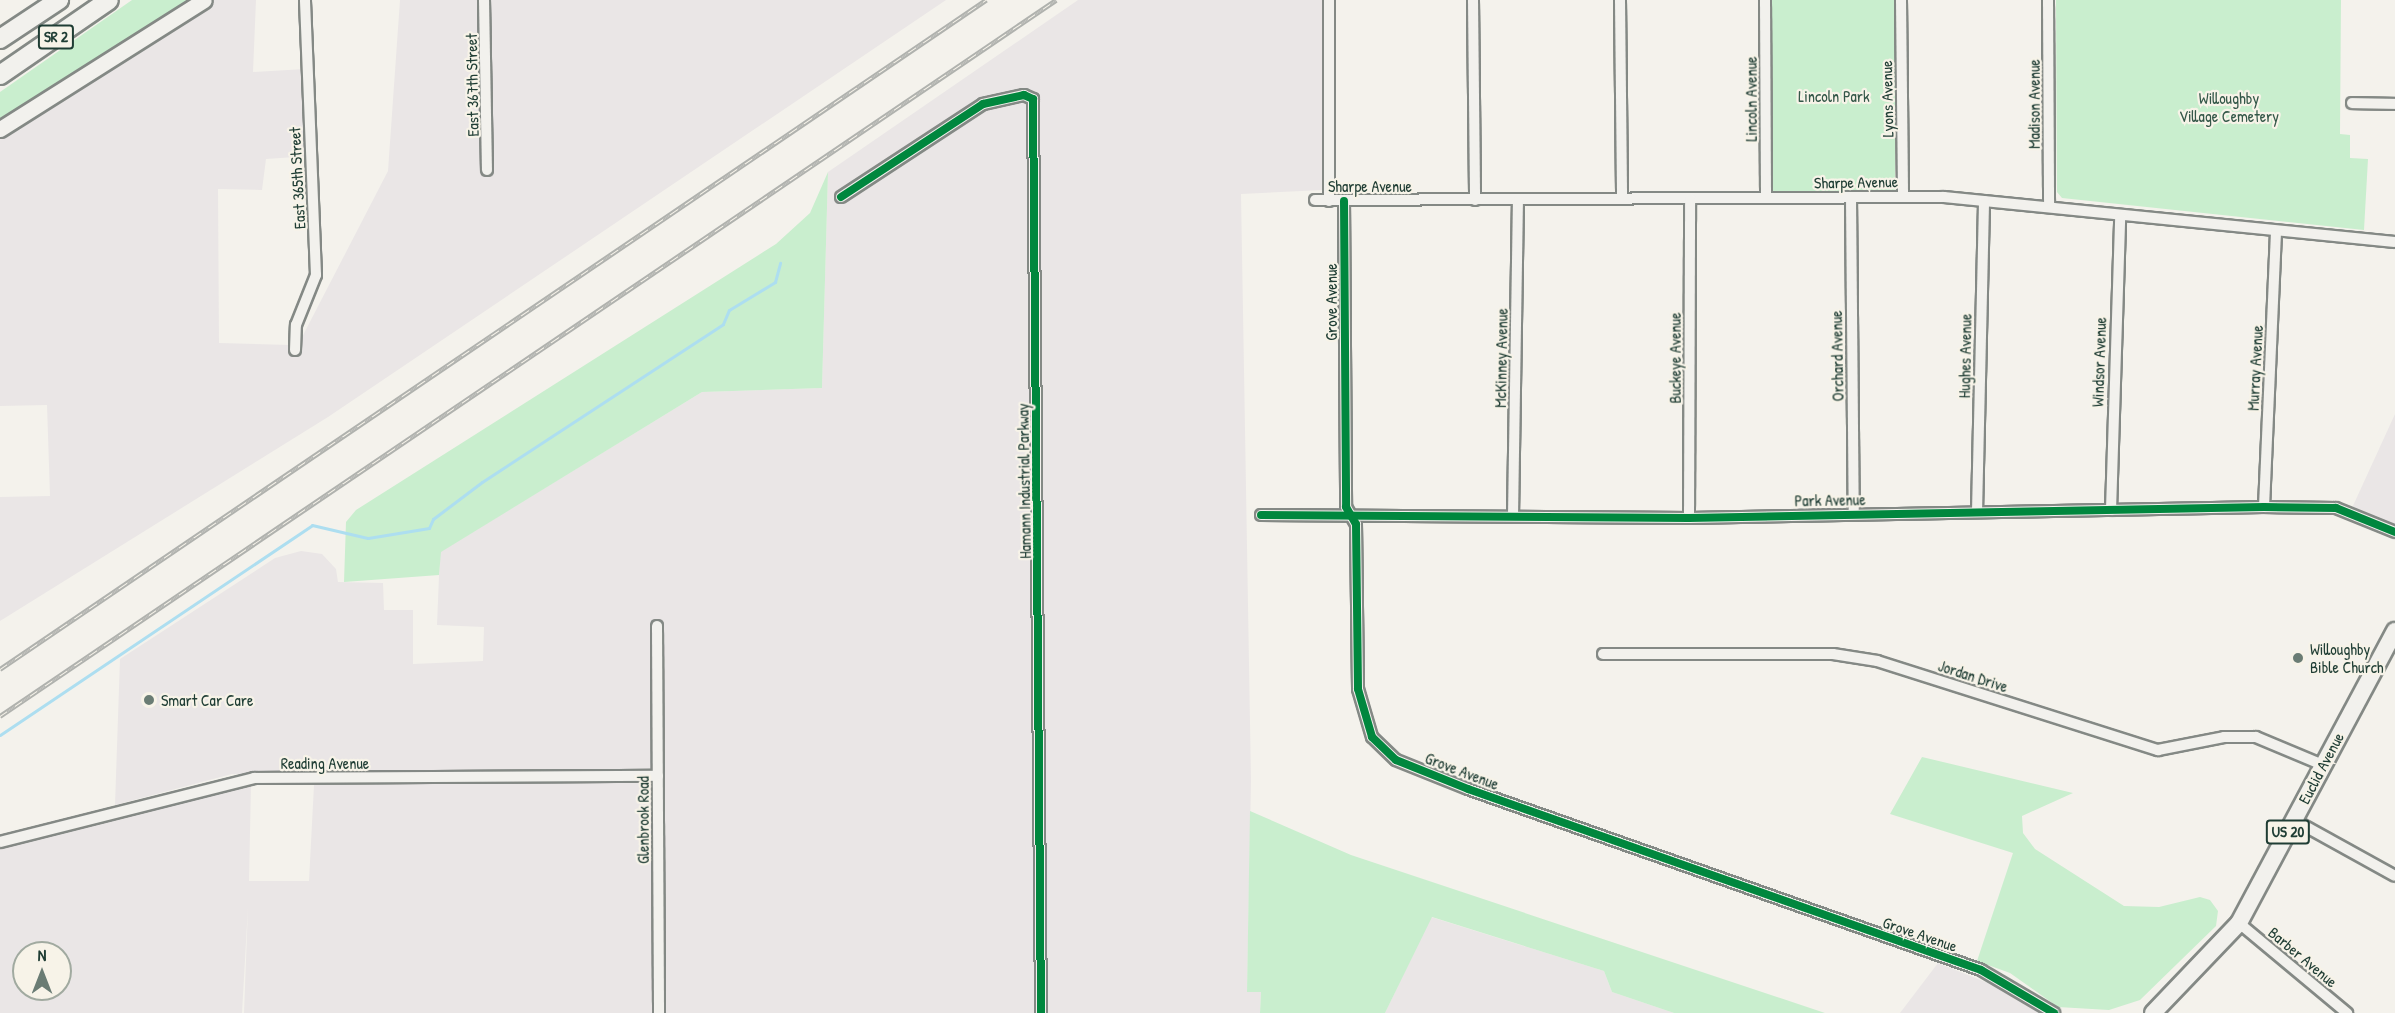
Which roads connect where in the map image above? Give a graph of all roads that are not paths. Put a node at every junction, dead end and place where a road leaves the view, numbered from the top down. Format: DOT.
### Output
graph roads {
  1 [pos="59,0"];
  2 [pos="109,0"];
  3 [pos="204,0"];
  4 [pos="305,0"];
  5 [pos="484,0"];
  6 [pos="1329,0"];
  7 [pos="1473,0"];
  8 [pos="1620,0"];
  9 [pos="1765,0"];
  10 [pos="1901,0"];
  11 [pos="2048,0"];
  12 [pos="1,38"];
  13 [pos="2,74"];
  14 [pos="2352,103"];
  15 [pos="2395,104"];
  16 [pos="0,129"];
  17 [pos="487,170"];
  18 [pos="841,197"];
  19 [pos="1903,197"];
  20 [pos="1766,198"];
  21 [pos="1851,198"];
  22 [pos="1622,199"];
  23 [pos="1475,200"];
  24 [pos="1690,200"];
  25 [pos="1315,201"];
  26 [pos="1329,201"];
  27 [pos="1344,201"];
  28 [pos="1518,201"];
  29 [pos="1984,201"];
  30 [pos="2049,207"];
  31 [pos="2120,216"];
  32 [pos="2276,231"];
  33 [pos="2395,242"];
  34 [pos="295,350"];
  35 [pos="2264,507"];
  36 [pos="2111,510"];
  37 [pos="1977,512"];
  38 [pos="1854,513"];
  39 [pos="1261,515"];
  40 [pos="1350,516"];
  41 [pos="1513,516"];
  42 [pos="1689,518"];
  43 [pos="2395,532"];
  44 [pos="657,626"];
  45 [pos="2395,631"];
  46 [pos="1603,654"];
  47 [pos="2323,765"];
  48 [pos="658,776"];
  49 [pos="2294,820"];
  50 [pos="0,842"];
  51 [pos="2395,876"];
  52 [pos="2240,923"];
  53 [pos="660,1013"];
  54 [pos="1041,1013"];
  55 [pos="2054,1013"];
  56 [pos="2153,1013"];
  57 [pos="2347,1013"];
  1 -- 12 [label="highway, SR 2"];
  2 -- 13 [label="highway, SR 2"];
  3 -- 16 [label="street"];
  4 -- 34 [label="street, East 365th Street"];
  5 -- 17 [label="street, East 367th Street"];
  6 -- 26 [label="street"];
  7 -- 23 [label="street"];
  8 -- 22 [label="street"];
  9 -- 20 [label="street, Lincoln Avenue"];
  10 -- 19 [label="street, Lyons Avenue"];
  11 -- 30 [label="street, Madison Avenue"];
  14 -- 15 [label="street"];
  18 -- 54 [label="street, Hamann Industrial Parkway"];
  19 -- 21 [label="street, Sharpe Avenue"];
  19 -- 29 [label="street, Sharpe Avenue"];
  20 -- 21 [label="street, Sharpe Avenue"];
  20 -- 24 [label="street, Sharpe Avenue"];
  21 -- 38 [label="street, Orchard Avenue"];
  22 -- 24 [label="street, Sharpe Avenue"];
  22 -- 28 [label="street, Sharpe Avenue"];
  23 -- 27 [label="street, Sharpe Avenue"];
  23 -- 28 [label="street, Sharpe Avenue"];
  24 -- 42 [label="street, Buckeye Avenue"];
  25 -- 26 [label="street, Sharpe Avenue"];
  26 -- 27 [label="street, Sharpe Avenue"];
  27 -- 40 [label="street, Grove Avenue"];
  28 -- 41 [label="street, McKinney Avenue"];
  29 -- 30 [label="street, Sharpe Avenue"];
  29 -- 37 [label="street, Hughes Avenue"];
  30 -- 31 [label="street, Sharpe Avenue"];
  31 -- 32 [label="street, Sharpe Avenue"];
  31 -- 36 [label="street, Windsor Avenue"];
  32 -- 33 [label="street, Sharpe Avenue"];
  32 -- 35 [label="street, Murray Avenue"];
  35 -- 36 [label="street, Park Avenue"];
  35 -- 43 [label="street, Park Avenue"];
  36 -- 37 [label="street, Park Avenue"];
  37 -- 38 [label="street, Park Avenue"];
  38 -- 42 [label="street, Park Avenue"];
  39 -- 40 [label="street, Park Avenue"];
  40 -- 41 [label="street, Park Avenue"];
  40 -- 55 [label="street, Grove Avenue"];
  41 -- 42 [label="street, Park Avenue"];
  44 -- 48 [label="street, Glenbrook Road"];
  45 -- 47 [label="main road, Euclid Avenue / US 20"];
  46 -- 47 [label="street, Jordan Drive"];
  47 -- 49 [label="main road, Euclid Avenue / US 20"];
  48 -- 50 [label="street, Reading Avenue"];
  48 -- 53 [label="street, Glenbrook Road"];
  49 -- 51 [label="street"];
  49 -- 52 [label="main road, Euclid Avenue / US 20"];
  52 -- 56 [label="main road, Euclid Avenue / US 20"];
  52 -- 57 [label="street, Barber Avenue"];
}
